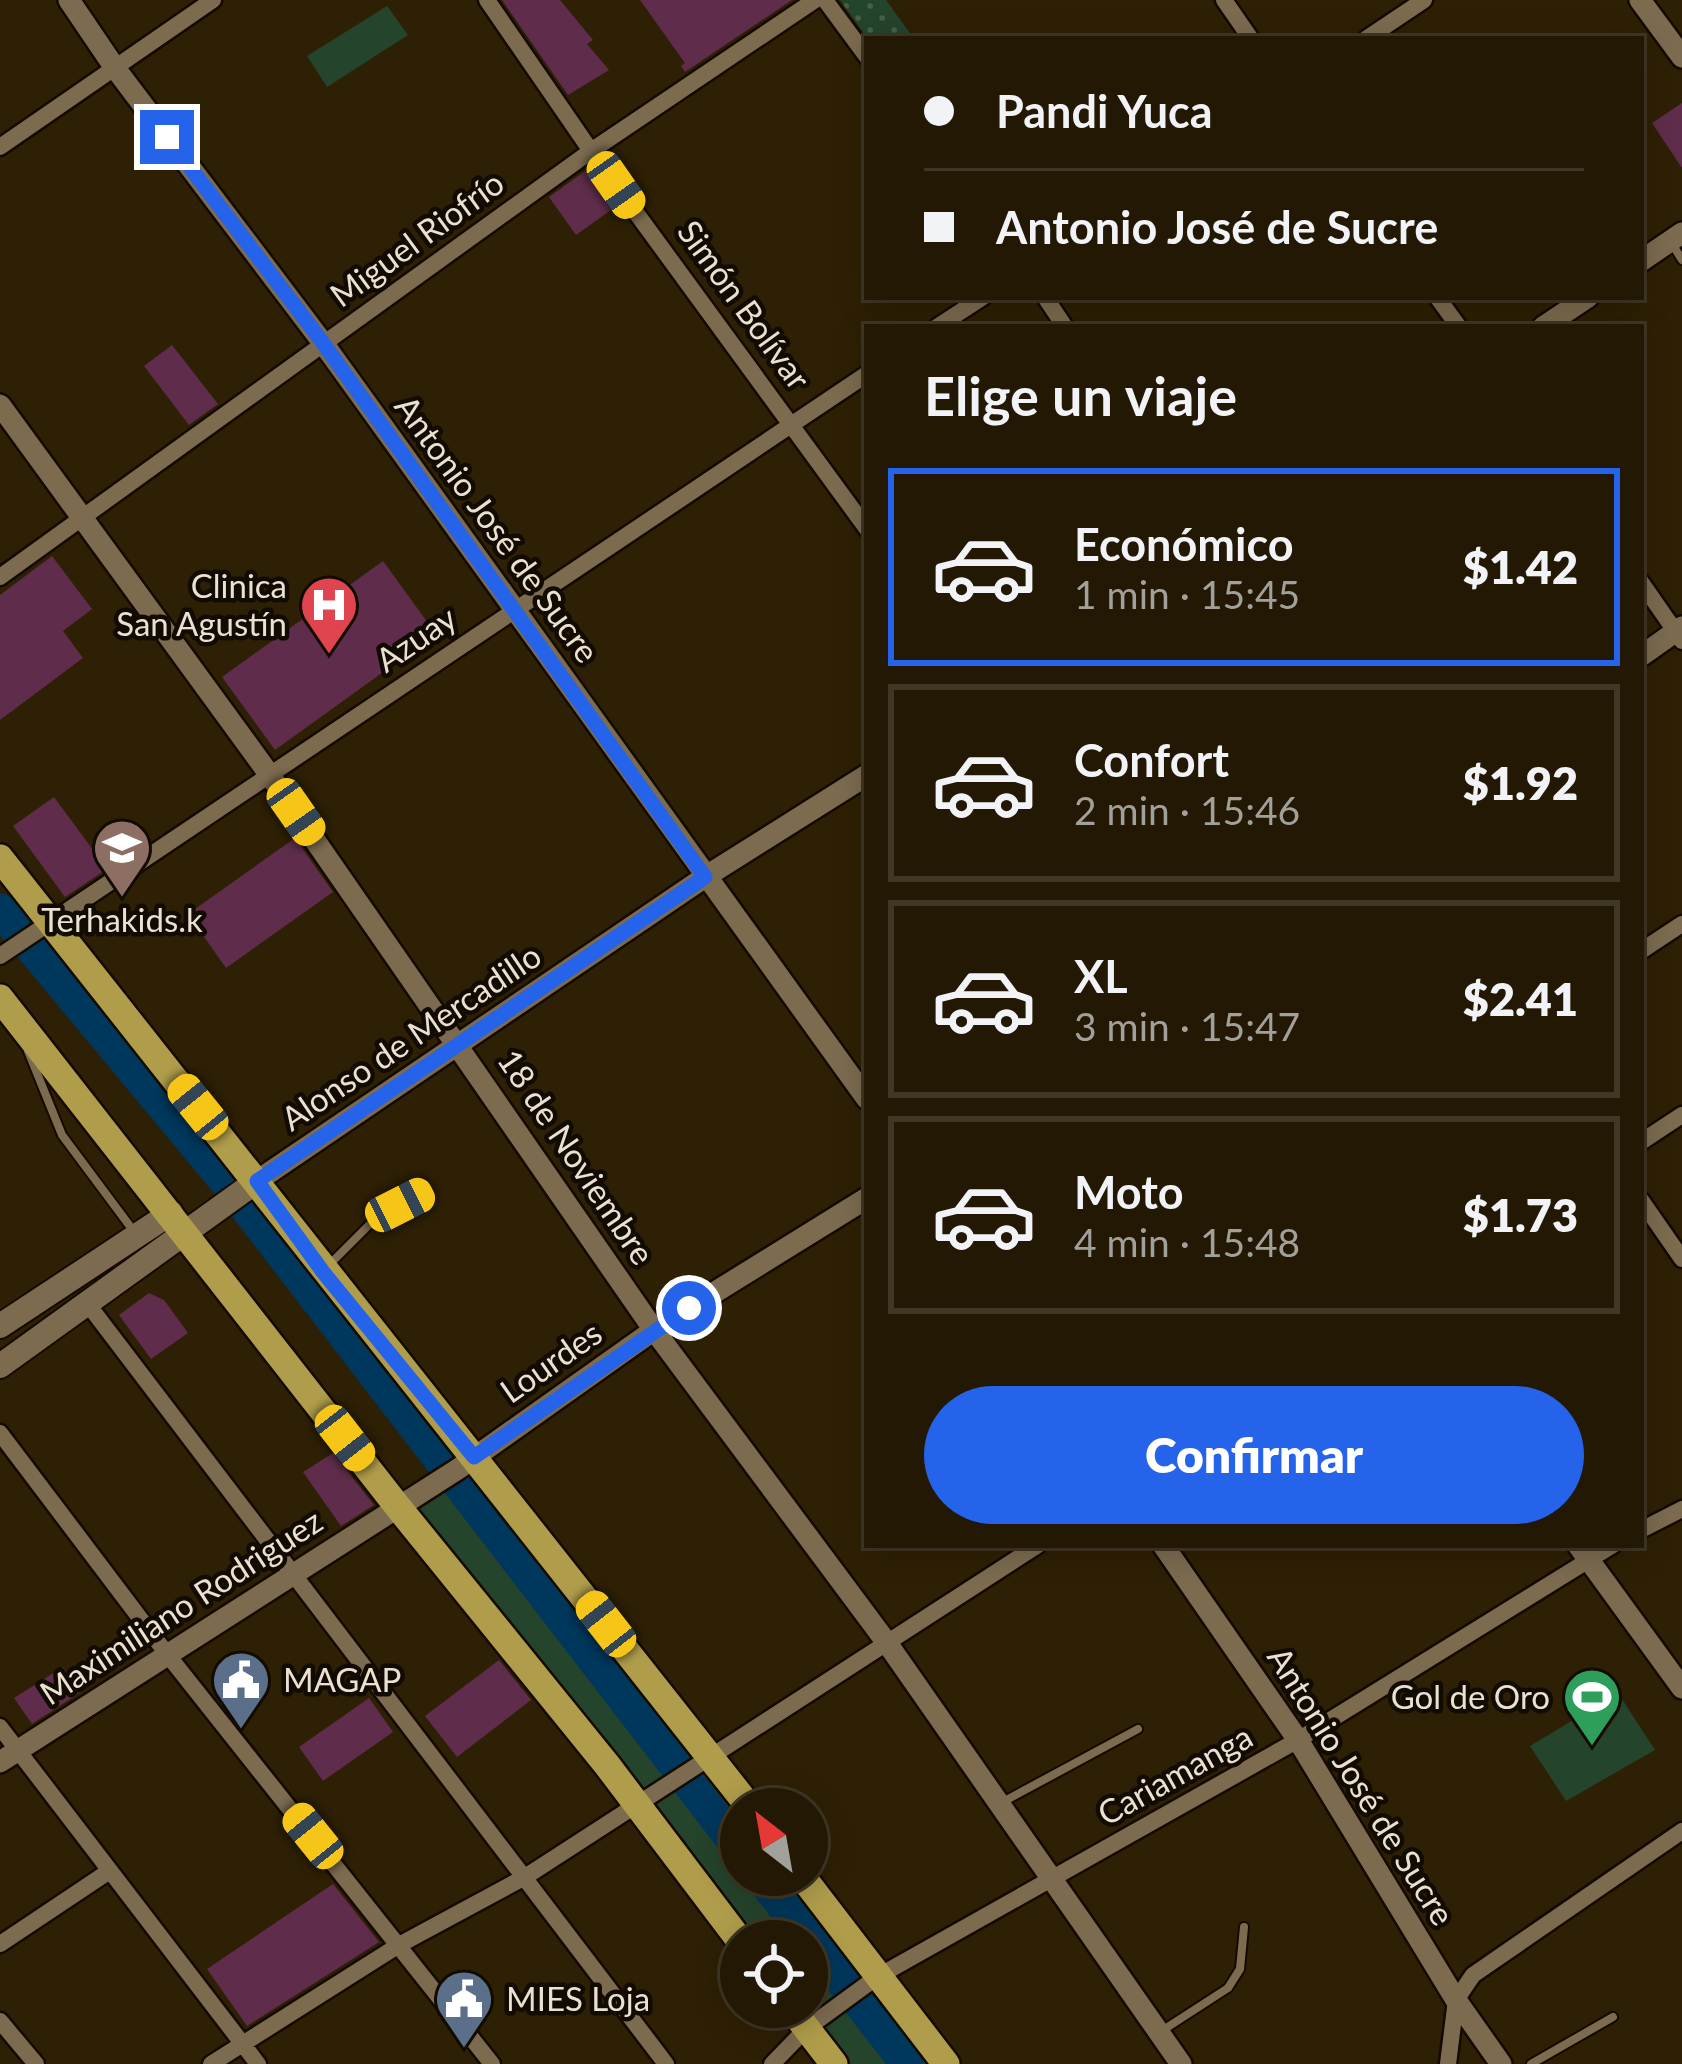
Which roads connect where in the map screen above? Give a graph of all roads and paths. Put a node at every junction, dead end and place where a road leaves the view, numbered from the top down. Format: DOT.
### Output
graph roads {
  1 [pos="69,0"];
  2 [pos="213,0"];
  3 [pos="487,0"];
  4 [pos="815,0"];
  5 [pos="824,0"];
  6 [pos="1224,0"];
  7 [pos="1424,0"];
  8 [pos="1640,0"];
  9 [pos="1249,36"];
  10 [pos="1370,36"];
  11 [pos="864,53"];
  12 [pos="1682,57"];
  13 [pos="116,68"];
  14 [pos="5,146"];
  15 [pos="591,151"];
  16 [pos="1678,245"];
  17 [pos="1644,260"];
  18 [pos="978,300"];
  19 [pos="1584,300"];
  20 [pos="942,324"];
  21 [pos="1548,324"];
  22 [pos="323,343"];
  23 [pos="864,376"];
  24 [pos="0,405"];
  25 [pos="790,425"];
  26 [pos="82,520"];
  27 [pos="864,525"];
  28 [pos="0,577"];
  29 [pos="1644,586"];
  30 [pos="515,610"];
  31 [pos="1680,633"];
  32 [pos="1644,654"];
  33 [pos="268,774"];
  34 [pos="864,777"];
  35 [pos="0,858"];
  36 [pos="705,877"];
  37 [pos="1682,924"];
  38 [pos="44,928"];
  39 [pos="1644,949"];
  40 [pos="0,956"];
  41 [pos="8,1007"];
  42 [pos="459,1044"];
  43 [pos="864,1096"];
  44 [pos="1682,1114"];
  45 [pos="1644,1140"];
  46 [pos="250,1186"];
  47 [pos="422,1194"];
  48 [pos="864,1200"];
  49 [pos="1644,1204"];
  50 [pos="184,1224"];
  51 [pos="137,1236"];
  52 [pos="103,1258"];
  53 [pos="1682,1258"];
  54 [pos="323,1272"];
  55 [pos="119,1280"];
  56 [pos="87,1303"];
  57 [pos="0,1326"];
  58 [pos="654,1330"];
  59 [pos="0,1366"];
  60 [pos="0,1433"];
  61 [pos="466,1463"];
  62 [pos="408,1501"];
  63 [pos="1682,1509"];
  64 [pos="1644,1528"];
  65 [pos="1033,1548"];
  66 [pos="1165,1548"];
  67 [pos="1582,1552"];
  68 [pos="292,1575"];
  69 [pos="887,1642"];
  70 [pos="166,1654"];
  71 [pos="1682,1688"];
  72 [pos="0,1727"];
  73 [pos="1138,1729"];
  74 [pos="1298,1739"];
  75 [pos="9,1756"];
  76 [pos="703,1764"];
  77 [pos="729,1788"];
  78 [pos="644,1801"];
  79 [pos="998,1804"];
  80 [pos="1682,1832"];
  81 [pos="107,1872"];
  82 [pos="525,1877"];
  83 [pos="1050,1880"];
  84 [pos="815,1896"];
  85 [pos="726,1920"];
  86 [pos="1244,1928"];
  87 [pos="0,1944"];
  88 [pos="398,1945"];
  89 [pos="870,1982"];
  90 [pos="1456,2000"];
  91 [pos="828,2006"];
  92 [pos="1613,2017"];
  93 [pos="0,2021"];
  94 [pos="798,2028"];
  95 [pos="810,2028"];
  96 [pos="1159,2032"];
  97 [pos="242,2044"];
  98 [pos="36,2064"];
  99 [pos="211,2064"];
  100 [pos="258,2064"];
  101 [pos="492,2064"];
  102 [pos="666,2064"];
  103 [pos="772,2064"];
  104 [pos="834,2064"];
  105 [pos="946,2064"];
  106 [pos="1181,2064"];
  107 [pos="1448,2064"];
  108 [pos="1501,2064"];
  109 [pos="1531,2064"];
  1 -- 13 [label="street, Antonio José de Sucre"];
  2 -- 13 [label="street"];
  3 -- 15 [label="street, Simón Bolívar"];
  4 -- 15 [label="street, Miguel Riofrío"];
  5 -- 11 [label="street"];
  6 -- 9 [label="street"];
  7 -- 10 [label="street"];
  8 -- 12 [label="street"];
  13 -- 14 [label="street"];
  13 -- 22 [label="street, Antonio José de Sucre"];
  15 -- 22 [label="street, Miguel Riofrío"];
  15 -- 25 [label="street, Simón Bolívar"];
  16 -- 17 [label="street"];
  18 -- 20 [label="street"];
  19 -- 21 [label="street"];
  22 -- 26 [label="street, Miguel Riofrío"];
  22 -- 30 [label="street, Antonio José de Sucre"];
  23 -- 25 [label="street, Azuay"];
  24 -- 26 [label="street, 18 de Noviembre"];
  25 -- 27 [label="street, Simón Bolívar"];
  25 -- 30 [label="street, Azuay"];
  26 -- 28 [label="street, Miguel Riofrío"];
  26 -- 33 [label="street, 18 de Noviembre"];
  29 -- 31 [label="street"];
  30 -- 33 [label="street, Azuay"];
  30 -- 36 [label="street, Antonio José de Sucre"];
  31 -- 32 [label="street"];
  33 -- 38 [label="street, Azuay"];
  33 -- 42 [label="street, 18 de Noviembre"];
  34 -- 36 [label="street, Alonso de Mercadillo"];
  35 -- 38 [label="main road"];
  36 -- 42 [label="street, Alonso de Mercadillo"];
  36 -- 43 [label="street, Antonio José de Sucre"];
  37 -- 39 [label="street"];
  38 -- 40 [label="street, Azuay"];
  38 -- 46 [label="main road"];
  41 -- 50 [label="main road"];
  41 -- 51 [label="lane"];
  42 -- 46 [label="street, Alonso de Mercadillo"];
  42 -- 58 [label="street, 18 de Noviembre"];
  44 -- 45 [label="street"];
  46 -- 50 [label="main road, Alonso de Mercadillo"];
  46 -- 54 [label="main road"];
  47 -- 54 [label="lane"];
  48 -- 58 [label="street, Lourdes"];
  49 -- 53 [label="street"];
  50 -- 51 [label="main road, Alonso de Mercadillo"];
  50 -- 55 [label="main road, Alonso de Mercadillo"];
  50 -- 62 [label="main road"];
  51 -- 52 [label="main road, Alonso de Mercadillo"];
  52 -- 55 [label="main road"];
  52 -- 57 [label="main road, Alonso de Mercadillo"];
  54 -- 61 [label="main road"];
  55 -- 56 [label="main road, Alonso de Mercadillo"];
  56 -- 59 [label="main road, Alonso de Mercadillo"];
  56 -- 68 [label="street"];
  58 -- 61 [label="street, Lourdes"];
  58 -- 69 [label="street, 18 de Noviembre"];
  60 -- 70 [label="street"];
  61 -- 62 [label="street, Lourdes"];
  61 -- 76 [label="main road"];
  62 -- 68 [label="street, Maximiliano Rodriguez"];
  62 -- 78 [label="main road"];
  63 -- 64 [label="street"];
  65 -- 69 [label="street"];
  66 -- 74 [label="street, Antonio José de Sucre"];
  67 -- 71 [label="street"];
  67 -- 74 [label="street, Cariamanga"];
  68 -- 70 [label="street, Maximiliano Rodriguez"];
  68 -- 82 [label="street"];
  69 -- 76 [label="street"];
  69 -- 79 [label="street, 18 de Noviembre"];
  70 -- 75 [label="street, Maximiliano Rodriguez"];
  70 -- 88 [label="street"];
  72 -- 75 [label="street"];
  73 -- 79 [label="lane"];
  74 -- 83 [label="street, Cariamanga"];
  74 -- 90 [label="street, Antonio José de Sucre"];
  75 -- 81 [label="street"];
  76 -- 77 [label="main road"];
  76 -- 78 [label="street"];
  78 -- 82 [label="street"];
  78 -- 85 [label="main road"];
  79 -- 83 [label="street, 18 de Noviembre"];
  80 -- 90 [label="street"];
  81 -- 87 [label="street"];
  81 -- 97 [label="street"];
  82 -- 88 [label="street"];
  82 -- 102 [label="street"];
  83 -- 89 [label="street, Cariamanga"];
  83 -- 96 [label="street, 18 de Noviembre"];
  84 -- 89 [label="main road"];
  86 -- 96 [label="lane"];
  88 -- 97 [label="street"];
  88 -- 101 [label="street"];
  89 -- 91 [label="street, Cariamanga"];
  89 -- 105 [label="main road"];
  90 -- 107 [label="street"];
  90 -- 108 [label="street, Antonio José de Sucre"];
  92 -- 109 [label="lane"];
  93 -- 98 [label="street"];
  94 -- 103 [label="street, Cariamanga"];
  95 -- 104 [label="main road"];
  96 -- 106 [label="street, 18 de Noviembre"];
  97 -- 99 [label="street"];
  97 -- 100 [label="street"];
}
